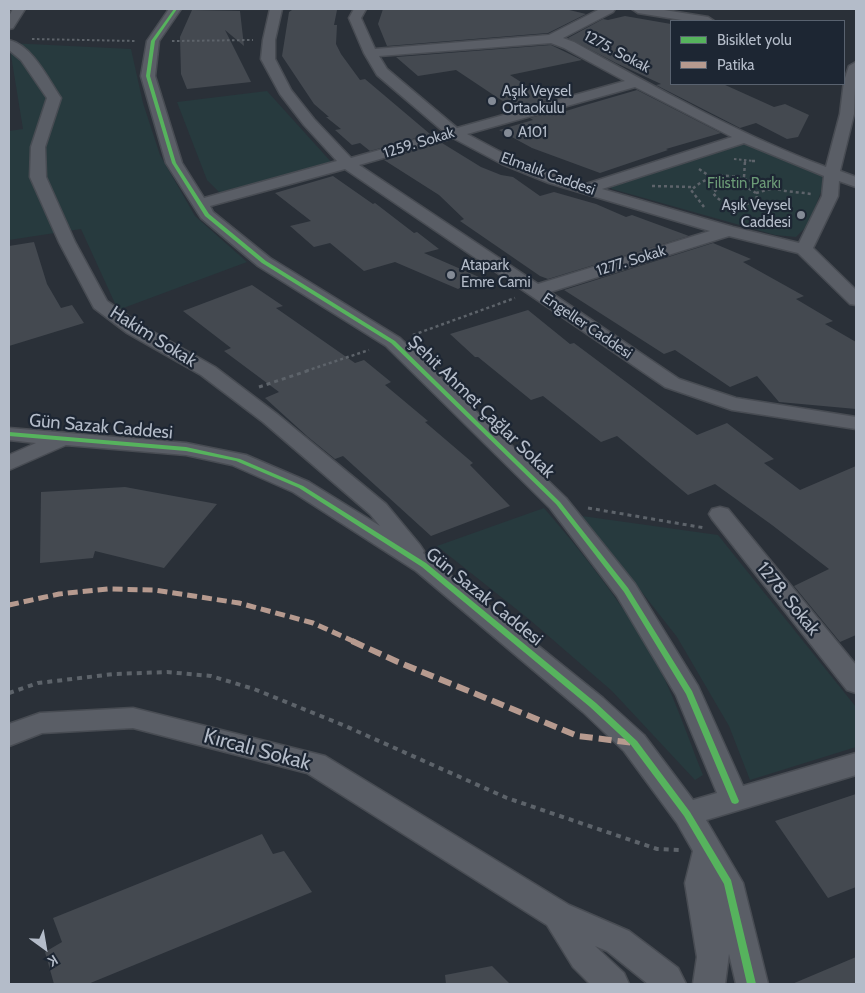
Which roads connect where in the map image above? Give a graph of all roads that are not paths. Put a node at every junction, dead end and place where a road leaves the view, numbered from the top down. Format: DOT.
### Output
graph roads {
  1 [pos="19,9"];
  2 [pos="175,9"];
  3 [pos="276,9"];
  4 [pos="360,9"];
  5 [pos="609,9"];
  6 [pos="638,9"];
  7 [pos="702,20"];
  8 [pos="9,25"];
  9 [pos="552,38"];
  10 [pos="9,44"];
  11 [pos="370,53"];
  12 [pos="853,81"];
  13 [pos="638,82"];
  14 [pos="454,133"];
  15 [pos="745,145"];
  16 [pos="349,165"];
  17 [pos="832,174"];
  18 [pos="856,182"];
  19 [pos="586,189"];
  20 [pos="200,204"];
  21 [pos="728,231"];
  22 [pos="804,249"];
  23 [pos="535,291"];
  24 [pos="856,300"];
  25 [pos="856,423"];
  26 [pos="14,431"];
  27 [pos="66,437"];
  28 [pos="9,463"];
  29 [pos="720,514"];
  30 [pos="424,565"];
  31 [pos="856,683"];
  32 [pos="9,735"];
  33 [pos="856,764"];
  34 [pos="735,801"];
  35 [pos="686,814"];
  36 [pos="708,852"];
  37 [pos="558,915"];
  38 [pos="612,984"];
  39 [pos="670,984"];
  40 [pos="709,984"];
  41 [pos="752,984"];
  1 -- 8 [label="street"];
  2 -- 20 [label="street, Şehit Ahmet Çağlar Sokak"];
  3 -- 16 [label="street, Engeller Caddesi"];
  4 -- 11 [label="street, Elmalık Caddesi"];
  5 -- 9 [label="street"];
  6 -- 7 [label="street"];
  9 -- 11 [label="street, 1275. Sokak"];
  9 -- 13 [label="street, 1275. Sokak"];
  10 -- 30 [label="street, Hakim Sokak"];
  11 -- 14 [label="street, Elmalık Caddesi"];
  12 -- 17 [label="street"];
  13 -- 14 [label="street, 1259. Sokak"];
  13 -- 15 [label="street, 1275. Sokak"];
  14 -- 16 [label="street, 1259. Sokak"];
  14 -- 19 [label="street, Elmalık Caddesi"];
  15 -- 17 [label="street, 1275. Sokak"];
  15 -- 19 [label="street"];
  16 -- 20 [label="street, 1259. Sokak"];
  16 -- 23 [label="street, Engeller Caddesi"];
  17 -- 18 [label="street, 1275. Sokak"];
  17 -- 22 [label="street"];
  19 -- 21 [label="street, Elmalık Caddesi"];
  20 -- 34 [label="street, Şehit Ahmet Çağlar Sokak"];
  21 -- 22 [label="street, Elmalık Caddesi"];
  21 -- 23 [label="street, 1277. Sokak"];
  22 -- 24 [label="street"];
  23 -- 25 [label="street, Engeller Caddesi"];
  26 -- 27 [label="street, Gün Sazak Caddesi"];
  27 -- 28 [label="street"];
  27 -- 30 [label="street, Gün Sazak Caddesi"];
  29 -- 31 [label="street, 1278. Sokak"];
  30 -- 35 [label="street, Gün Sazak Caddesi"];
  32 -- 37 [label="street, Kırcalı Sokak"];
  33 -- 34 [label="street"];
  34 -- 35 [label="street"];
  35 -- 36 [label="street, Gün Sazak Caddesi"];
  36 -- 40 [label="street"];
  36 -- 41 [label="street, Gün Sazak Caddesi"];
  37 -- 38 [label="street, Kırcalı Sokak"];
  37 -- 39 [label="street, Kırcalı Sokak"];
}
